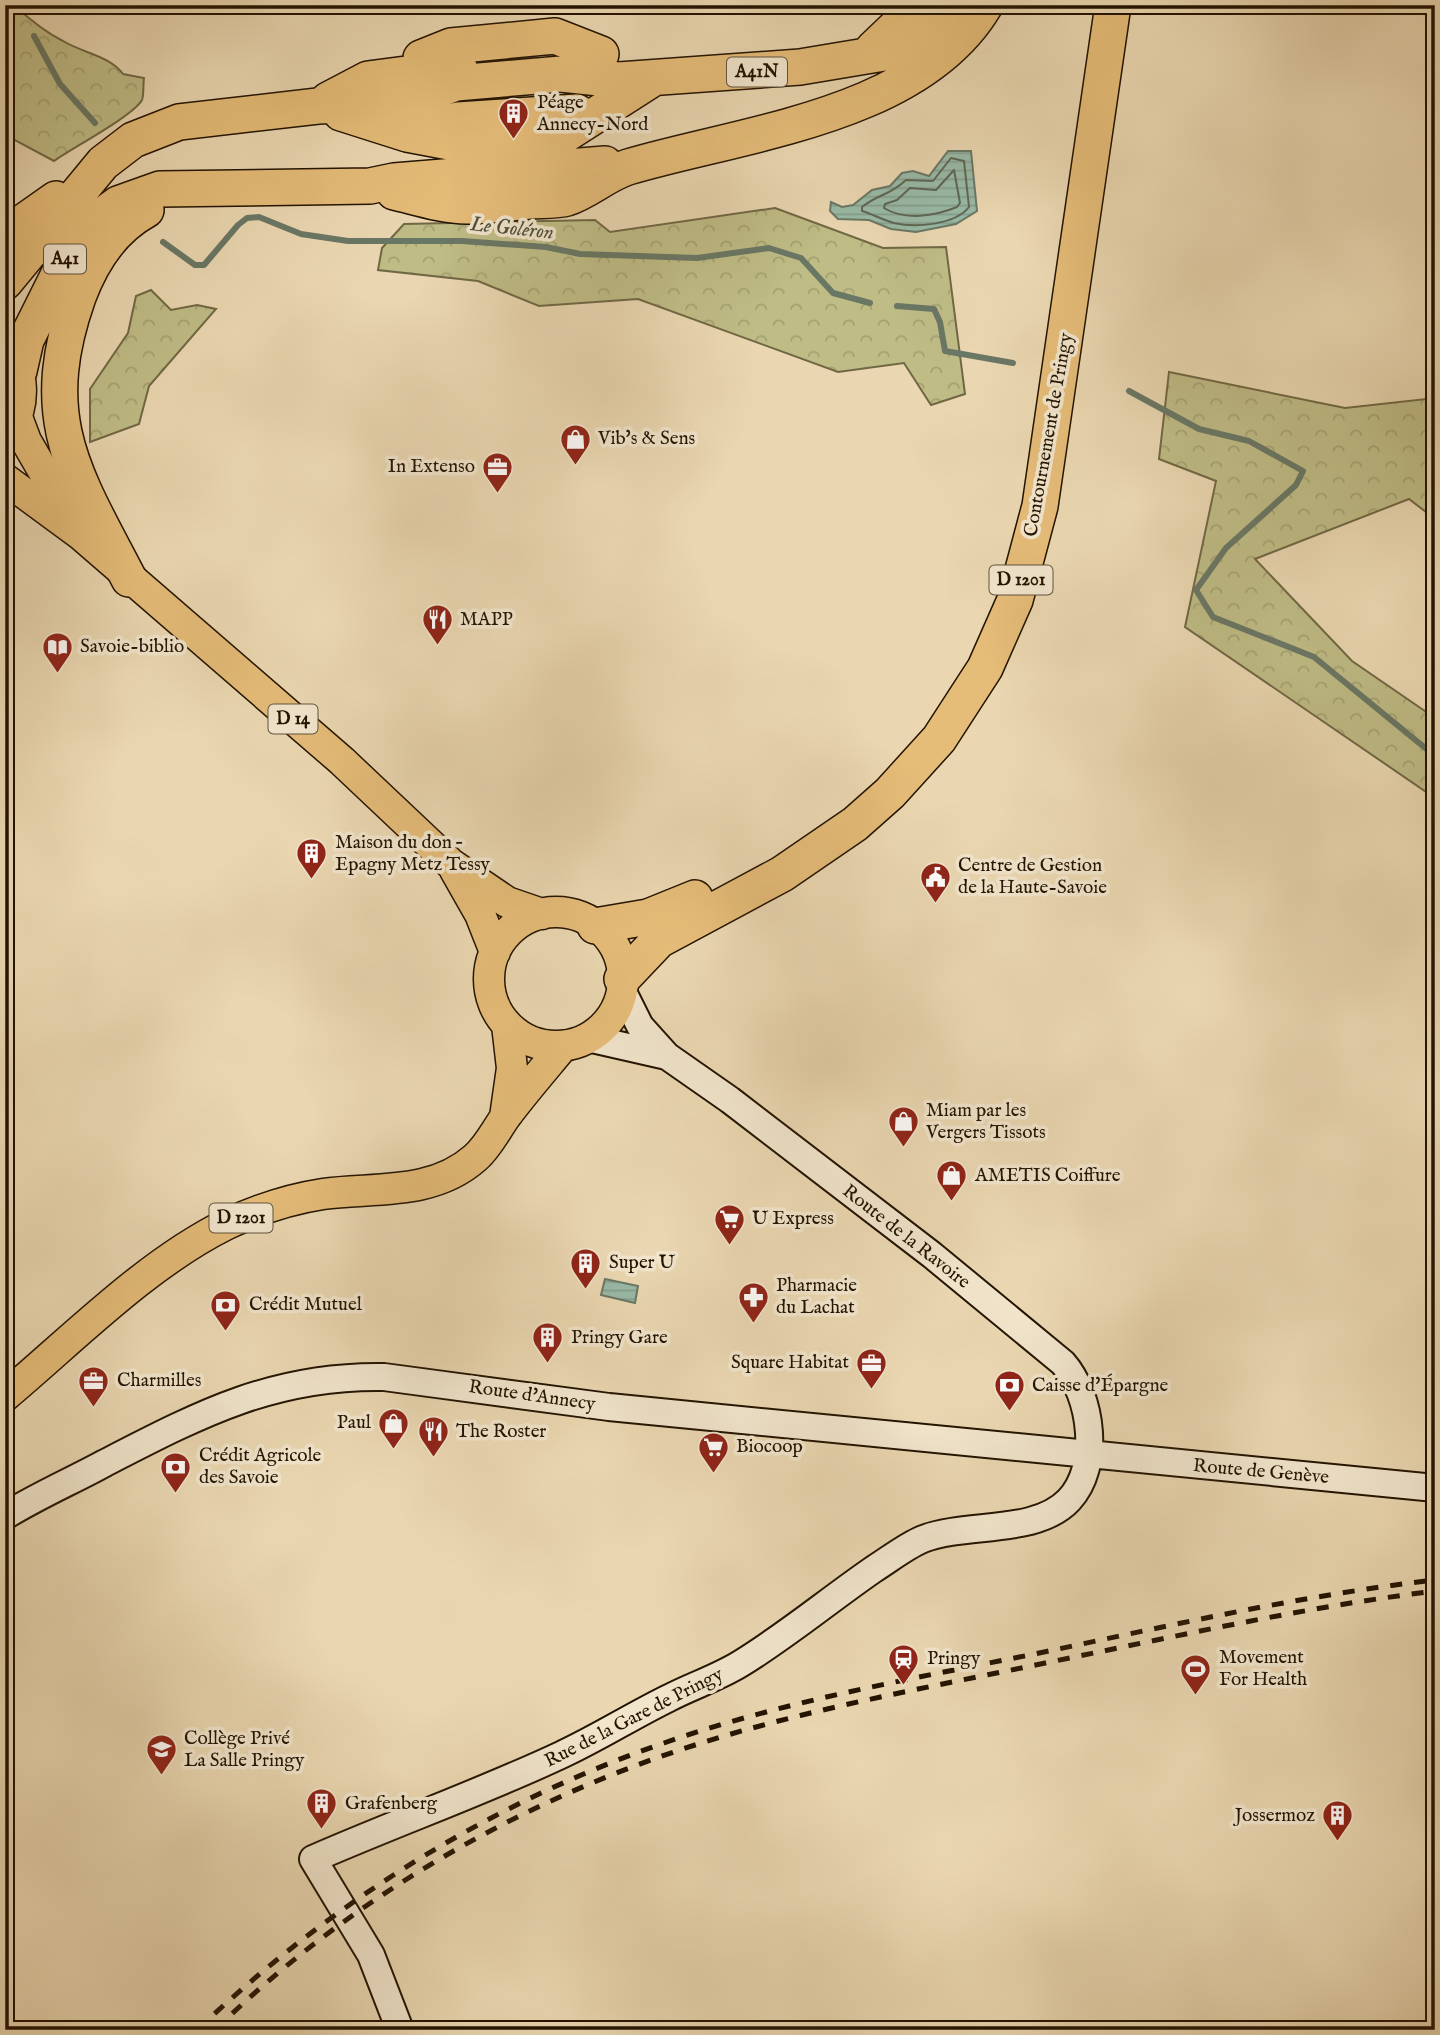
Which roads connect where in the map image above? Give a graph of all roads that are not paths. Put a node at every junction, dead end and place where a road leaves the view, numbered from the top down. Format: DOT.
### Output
graph roads {
  1 [pos="919,5"];
  2 [pos="955,5"];
  3 [pos="985,5"];
  4 [pos="1095,5"];
  5 [pos="1113,5"];
  6 [pos="861,57"];
  7 [pos="618,81"];
  8 [pos="318,106"];
  9 [pos="405,118"];
  10 [pos="103,163"];
  11 [pos="172,189"];
  12 [pos="5,235"];
  13 [pos="5,282"];
  14 [pos="12,358"];
  15 [pos="11,428"];
  16 [pos="5,479"];
  17 [pos="81,535"];
  18 [pos="130,579"];
  19 [pos="452,864"];
  20 [pos="542,914"];
  21 [pos="595,926"];
  22 [pos="495,952"];
  23 [pos="622,984"];
  24 [pos="508,1025"];
  25 [pos="576,1042"];
  26 [pos="667,1056"];
  27 [pos="505,1117"];
  28 [pos="5,1396"];
  29 [pos="1088,1456"];
  30 [pos="1435,1488"];
  31 [pos="5,1516"];
  32 [pos="400,2030"];
  1 -- 6 [label="highway, A41N"];
  2 -- 6 [label="highway, A41N"];
  3 -- 11 [label="highway"];
  4 -- 21 [label="highway, Contournement de Pringy / D 1201"];
  5 -- 23 [label="highway, Contournement de Pringy / D 1201"];
  6 -- 7 [label="highway, A41N"];
  7 -- 8 [label="highway"];
  7 -- 9 [label="highway"];
  7 -- 9 [label="highway"];
  8 -- 9 [label="highway"];
  8 -- 10 [label="highway"];
  10 -- 12 [label="highway"];
  10 -- 13 [label="highway"];
  11 -- 14 [label="highway, A41"];
  11 -- 18 [label="highway"];
  14 -- 15 [label="main road"];
  15 -- 17 [label="main road, D 14"];
  16 -- 17 [label="main road, D 14"];
  17 -- 18 [label="main road, D 14"];
  18 -- 19 [label="main road, D 14"];
  19 -- 20 [label="main road, D 14"];
  19 -- 22 [label="main road, D 14"];
  20 -- 21 [label="main road"];
  20 -- 22 [label="main road"];
  21 -- 23 [label="main road, Route de la Ravoire"];
  22 -- 24 [label="main road"];
  23 -- 25 [label="main road"];
  23 -- 26 [label="street, Route de la Ravoire"];
  24 -- 25 [label="main road, Route de la Ravoire"];
  24 -- 27 [label="main road, D 1201"];
  25 -- 26 [label="street, Route de la Ravoire"];
  25 -- 27 [label="main road, D 1201"];
  26 -- 29 [label="street, Route de la Ravoire"];
  27 -- 28 [label="main road, D 1201"];
  29 -- 30 [label="street, Route de Genève"];
  29 -- 31 [label="street, Route d'Annecy"];
  29 -- 32 [label="street, Rue de la Gare de Pringy"];
}
